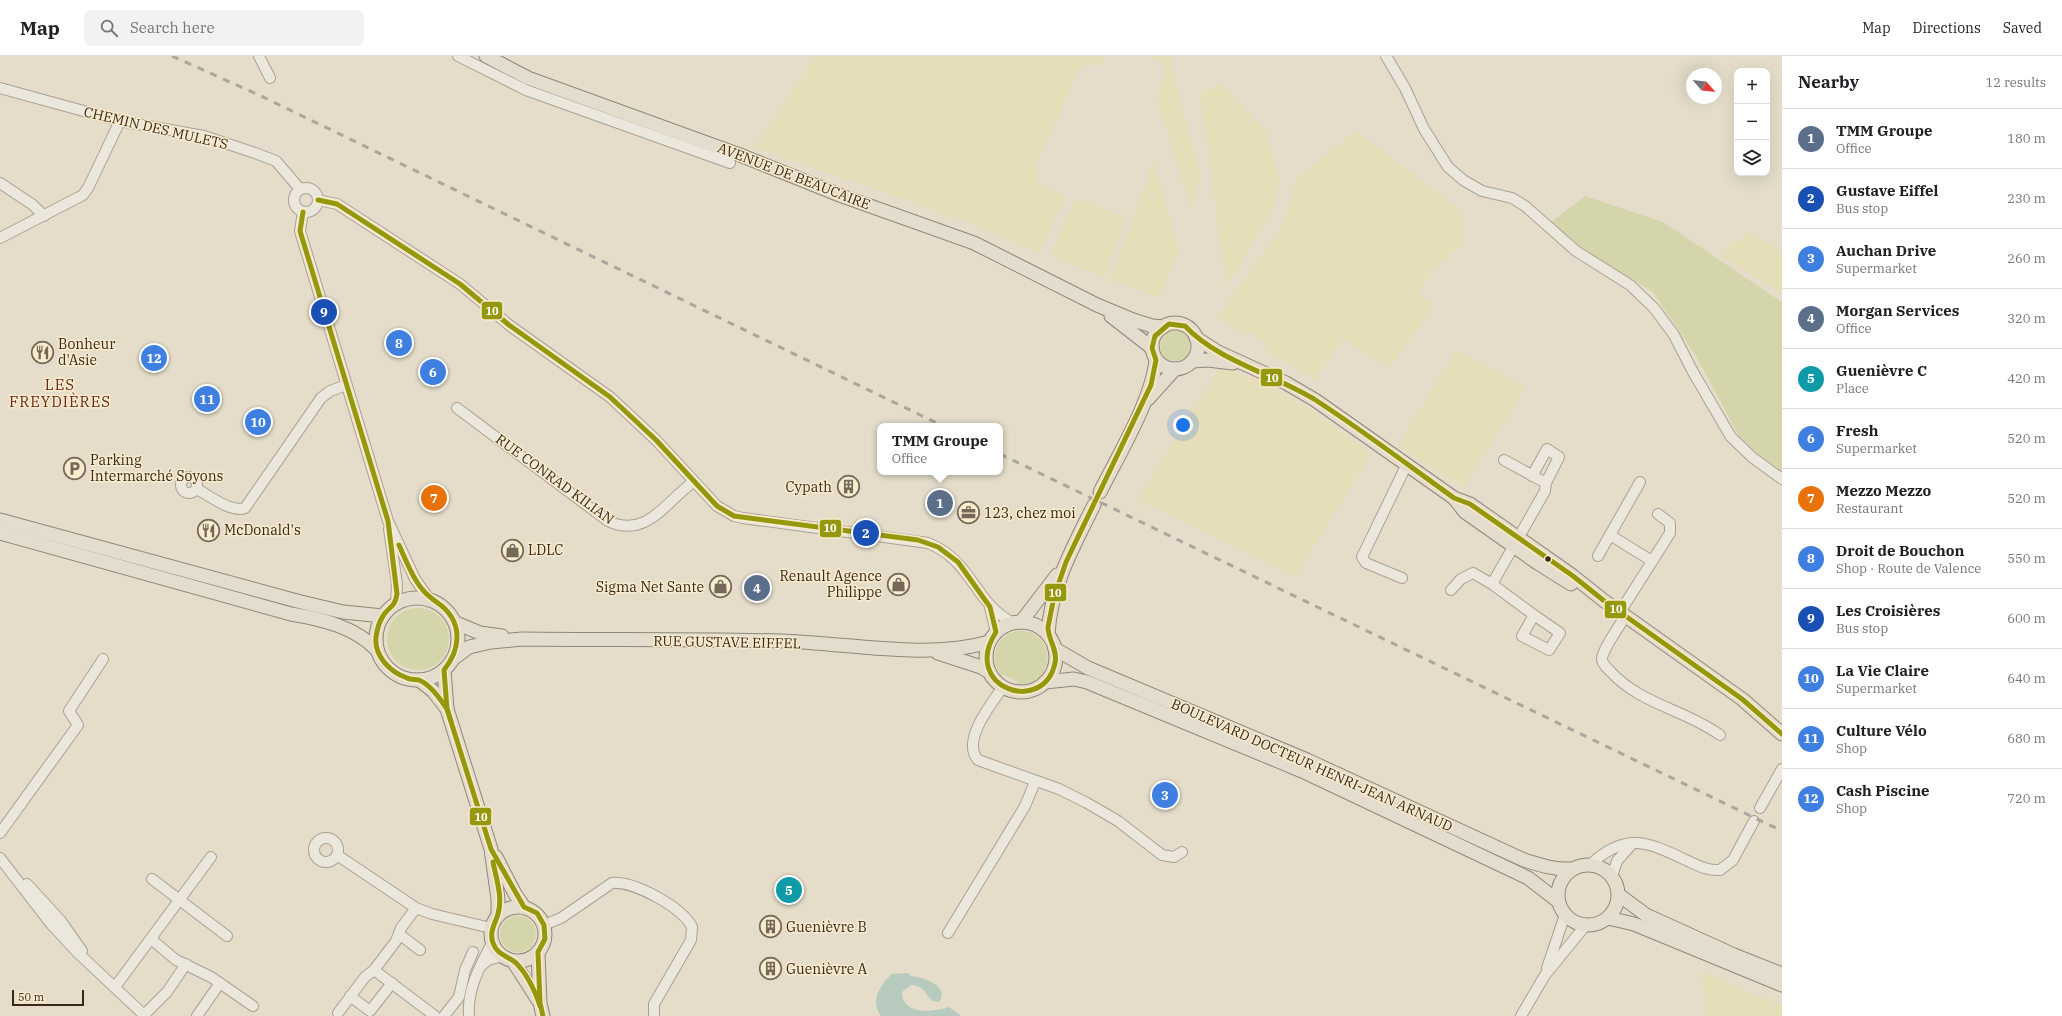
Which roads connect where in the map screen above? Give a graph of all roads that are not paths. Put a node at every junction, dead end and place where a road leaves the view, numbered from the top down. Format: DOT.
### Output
graph roads {
  1 [pos="259,56"];
  2 [pos="458,56"];
  3 [pos="486,56"];
  4 [pos="1386,56"];
  5 [pos="270,78"];
  6 [pos="0,88"];
  7 [pos="120,121"];
  8 [pos="730,163"];
  9 [pos="0,183"];
  10 [pos="300,190"];
  11 [pos="318,200"];
  12 [pos="303,212"];
  13 [pos="44,216"];
  14 [pos="0,238"];
  15 [pos="1097,305"];
  16 [pos="1163,327"];
  17 [pos="1196,338"];
  18 [pos="1154,354"];
  19 [pos="1192,362"];
  20 [pos="1243,364"];
  21 [pos="1175,369"];
  22 [pos="346,385"];
  23 [pos="1143,404"];
  24 [pos="457,408"];
  25 [pos="1504,460"];
  26 [pos="1407,464"];
  27 [pos="1532,476"];
  28 [pos="1782,479"];
  29 [pos="693,482"];
  30 [pos="1640,482"];
  31 [pos="1546,483"];
  32 [pos="197,489"];
  33 [pos="1100,492"];
  34 [pos="1094,505"];
  35 [pos="1658,514"];
  36 [pos="388,521"];
  37 [pos="3,528"];
  38 [pos="1610,535"];
  39 [pos="1515,541"];
  40 [pos="1598,556"];
  41 [pos="1652,561"];
  42 [pos="1066,562"];
  43 [pos="1402,578"];
  44 [pos="1492,584"];
  45 [pos="1451,590"];
  46 [pos="429,599"];
  47 [pos="396,603"];
  48 [pos="990,607"];
  49 [pos="1534,614"];
  50 [pos="1622,614"];
  51 [pos="383,616"];
  52 [pos="1017,622"];
  53 [pos="456,624"];
  54 [pos="1048,635"];
  55 [pos="993,637"];
  56 [pos="522,639"];
  57 [pos="1055,649"];
  58 [pos="378,650"];
  59 [pos="931,650"];
  60 [pos="454,658"];
  61 [pos="103,659"];
  62 [pos="444,670"];
  63 [pos="989,672"];
  64 [pos="419,680"];
  65 [pos="1045,682"];
  66 [pos="1003,687"];
  67 [pos="447,709"];
  68 [pos="1782,734"];
  69 [pos="1720,735"];
  70 [pos="1782,769"];
  71 [pos="1035,782"];
  72 [pos="1760,808"];
  73 [pos="1754,821"];
  74 [pos="0,833"];
  75 [pos="1633,843"];
  76 [pos="491,849"];
  77 [pos="1182,852"];
  78 [pos="337,855"];
  79 [pos="211,858"];
  80 [pos="3,862"];
  81 [pos="1590,865"];
  82 [pos="1572,870"];
  83 [pos="1612,876"];
  84 [pos="152,879"];
  85 [pos="1619,895"];
  86 [pos="180,900"];
  87 [pos="1558,901"];
  88 [pos="524,907"];
  89 [pos="416,908"];
  90 [pos="498,915"];
  91 [pos="1565,915"];
  92 [pos="1608,918"];
  93 [pos="544,925"];
  94 [pos="1586,926"];
  95 [pos="491,928"];
  96 [pos="399,934"];
  97 [pos="948,934"];
  98 [pos="227,936"];
  99 [pos="151,939"];
  100 [pos="492,943"];
  101 [pos="420,950"];
  102 [pos="473,952"];
  103 [pos="538,952"];
  104 [pos="508,959"];
  105 [pos="186,964"];
  106 [pos="480,966"];
  107 [pos="374,970"];
  108 [pos="1782,974"];
  109 [pos="1545,975"];
  110 [pos="220,983"];
  111 [pos="392,983"];
  112 [pos="1782,985"];
  113 [pos="115,987"];
  114 [pos="350,996"];
  115 [pos="253,1006"];
  116 [pos="541,1010"];
  117 [pos="338,1013"];
  118 [pos="144,1015"];
  119 [pos="197,1016"];
  120 [pos="436,1016"];
  121 [pos="444,1016"];
  122 [pos="469,1016"];
  123 [pos="654,1016"];
  124 [pos="1521,1016"];
  1 -- 5 [label="street"];
  2 -- 8 [label="street, AVENUE DE BEAUCAIRE"];
  3 -- 15 [label="main road, AVENUE DE BEAUCAIRE"];
  4 -- 28 [label="street"];
  6 -- 7 [label="street, CHEMIN DES MULETS"];
  7 -- 10 [label="street, CHEMIN DES MULETS"];
  7 -- 13 [label="street"];
  9 -- 13 [label="street"];
  10 -- 11 [label="street"];
  10 -- 12 [label="street"];
  11 -- 12 [label="street"];
  11 -- 29 [label="street"];
  12 -- 22 [label="street"];
  13 -- 14 [label="street"];
  15 -- 16 [label="main road, AVENUE DE BEAUCAIRE"];
  15 -- 18 [label="main road, AVENUE DE BEAUCAIRE"];
  16 -- 17 [label="main road"];
  16 -- 18 [label="main road"];
  17 -- 19 [label="main road"];
  17 -- 20 [label="main road"];
  18 -- 21 [label="main road"];
  18 -- 23 [label="main road"];
  19 -- 20 [label="main road"];
  19 -- 21 [label="main road"];
  20 -- 26 [label="main road"];
  21 -- 23 [label="main road"];
  22 -- 32 [label="street"];
  22 -- 36 [label="street"];
  23 -- 33 [label="main road"];
  24 -- 29 [label="street, RUE CONRAD KILIAN"];
  25 -- 27 [label="street"];
  26 -- 39 [label="main road"];
  26 -- 43 [label="street"];
  27 -- 31 [label="street"];
  27 -- 31 [label="street"];
  29 -- 48 [label="street"];
  30 -- 38 [label="street"];
  31 -- 39 [label="street"];
  34 -- 42 [label="main road"];
  35 -- 41 [label="street"];
  36 -- 46 [label="street"];
  36 -- 47 [label="street"];
  37 -- 51 [label="main road"];
  37 -- 58 [label="main road"];
  38 -- 40 [label="street"];
  38 -- 41 [label="street"];
  39 -- 44 [label="street"];
  39 -- 50 [label="main road"];
  41 -- 50 [label="street"];
  42 -- 52 [label="main road"];
  42 -- 54 [label="main road"];
  44 -- 45 [label="street"];
  44 -- 49 [label="street"];
  46 -- 47 [label="main road"];
  46 -- 53 [label="main road"];
  47 -- 51 [label="main road"];
  48 -- 52 [label="street"];
  48 -- 55 [label="street"];
  50 -- 68 [label="main road"];
  50 -- 69 [label="street"];
  51 -- 58 [label="main road"];
  52 -- 54 [label="main road"];
  52 -- 55 [label="main road"];
  53 -- 56 [label="main road, RUE GUSTAVE EIFFEL"];
  53 -- 60 [label="main road"];
  54 -- 57 [label="main road"];
  55 -- 59 [label="main road, RUE GUSTAVE EIFFEL"];
  55 -- 63 [label="main road"];
  56 -- 59 [label="main road, RUE GUSTAVE EIFFEL"];
  56 -- 60 [label="main road, RUE GUSTAVE EIFFEL"];
  57 -- 65 [label="main road"];
  57 -- 82 [label="main road, BOULEVARD DOCTEUR HENRI-JEAN ARNAUD"];
  58 -- 64 [label="main road"];
  59 -- 63 [label="main road, RUE GUSTAVE EIFFEL"];
  60 -- 62 [label="main road"];
  61 -- 74 [label="street"];
  62 -- 64 [label="main road"];
  62 -- 67 [label="main road"];
  63 -- 66 [label="main road"];
  64 -- 67 [label="main road"];
  65 -- 66 [label="main road"];
  65 -- 87 [label="main road, BOULEVARD DOCTEUR HENRI-JEAN ARNAUD"];
  66 -- 71 [label="street"];
  67 -- 76 [label="main road"];
  70 -- 72 [label="street"];
  71 -- 77 [label="street"];
  71 -- 97 [label="street"];
  73 -- 75 [label="street"];
  75 -- 81 [label="street"];
  75 -- 83 [label="street"];
  76 -- 88 [label="main road"];
  76 -- 90 [label="main road"];
  78 -- 89 [label="street"];
  79 -- 86 [label="street"];
  80 -- 113 [label="street"];
  81 -- 82 [label="main road"];
  81 -- 83 [label="main road"];
  82 -- 87 [label="main road"];
  83 -- 85 [label="main road"];
  84 -- 86 [label="street"];
  85 -- 92 [label="main road"];
  85 -- 108 [label="main road"];
  86 -- 98 [label="street"];
  86 -- 99 [label="street"];
  87 -- 91 [label="main road"];
  88 -- 90 [label="main road"];
  88 -- 93 [label="main road"];
  89 -- 95 [label="street"];
  89 -- 96 [label="street"];
  90 -- 95 [label="main road"];
  91 -- 94 [label="main road"];
  91 -- 109 [label="street"];
  92 -- 94 [label="main road"];
  92 -- 112 [label="main road"];
  93 -- 103 [label="main road"];
  93 -- 123 [label="street"];
  94 -- 109 [label="street"];
  95 -- 100 [label="main road"];
  96 -- 101 [label="street"];
  96 -- 107 [label="street"];
  99 -- 105 [label="street"];
  99 -- 113 [label="street"];
  100 -- 104 [label="main road"];
  100 -- 106 [label="street"];
  102 -- 121 [label="street"];
  103 -- 104 [label="main road"];
  103 -- 116 [label="main road"];
  104 -- 106 [label="street"];
  104 -- 116 [label="main road"];
  105 -- 110 [label="street"];
  105 -- 118 [label="street"];
  106 -- 122 [label="street"];
  107 -- 111 [label="street"];
  107 -- 114 [label="street"];
  109 -- 124 [label="street"];
  110 -- 115 [label="street"];
  110 -- 119 [label="street"];
  111 -- 114 [label="street"];
  111 -- 120 [label="street"];
  113 -- 118 [label="street"];
  114 -- 117 [label="street"];
}
